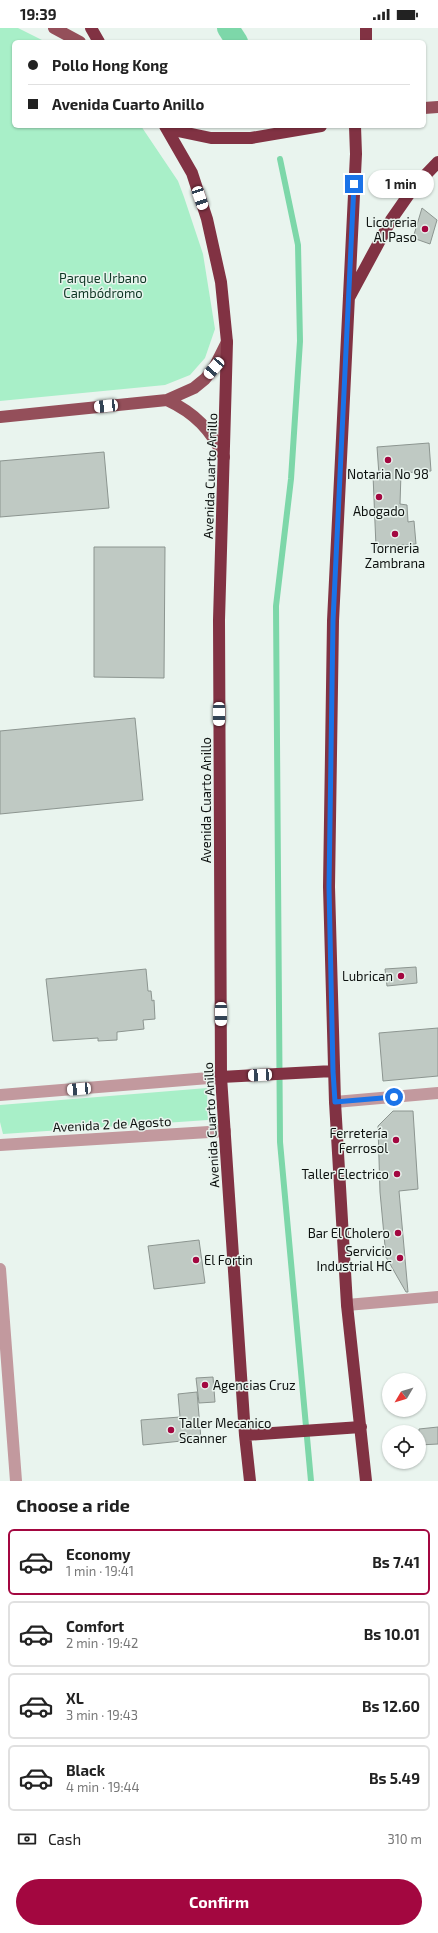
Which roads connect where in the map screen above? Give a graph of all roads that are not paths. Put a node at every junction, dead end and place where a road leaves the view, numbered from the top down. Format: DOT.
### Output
graph roads {
  1 [pos="54,28"];
  2 [pos="91,28"];
  3 [pos="366,28"];
  4 [pos="76,40"];
  5 [pos="98,40"];
  6 [pos="366,40"];
  7 [pos="438,107"];
  8 [pos="426,108"];
  9 [pos="166,128"];
  10 [pos="312,128"];
  11 [pos="355,128"];
  12 [pos="438,162"];
  13 [pos="348,301"];
  14 [pos="227,342"];
  15 [pos="167,400"];
  16 [pos="0,417"];
  17 [pos="224,457"];
  18 [pos="333,1071"];
  19 [pos="221,1077"];
  20 [pos="438,1093"];
  21 [pos="0,1095"];
  22 [pos="335,1102"];
  23 [pos="225,1132"];
  24 [pos="0,1145"];
  25 [pos="0,1269"];
  26 [pos="438,1297"];
  27 [pos="347,1305"];
  28 [pos="361,1427"];
  29 [pos="245,1435"];
  30 [pos="16,1481"];
  31 [pos="250,1481"];
  32 [pos="366,1481"];
  1 -- 4 [label="main road"];
  2 -- 5 [label="highway"];
  3 -- 6 [label="highway"];
  7 -- 8 [label="main road"];
  9 -- 10 [label="highway"];
  9 -- 14 [label="highway, Avenida Cuarto Anillo"];
  11 -- 13 [label="highway"];
  12 -- 13 [label="highway"];
  13 -- 18 [label="highway"];
  14 -- 15 [label="main road"];
  14 -- 17 [label="highway, Avenida Cuarto Anillo"];
  15 -- 16 [label="main road"];
  15 -- 17 [label="main road"];
  17 -- 19 [label="highway, Avenida Cuarto Anillo"];
  18 -- 19 [label="highway"];
  18 -- 22 [label="highway"];
  19 -- 21 [label="street"];
  19 -- 23 [label="highway, Avenida Cuarto Anillo"];
  20 -- 22 [label="street"];
  22 -- 27 [label="highway"];
  23 -- 24 [label="street, Avenida 2 de Agosto"];
  23 -- 29 [label="highway, Avenida Cuarto Anillo"];
  25 -- 30 [label="street"];
  26 -- 27 [label="street"];
  27 -- 28 [label="highway"];
  28 -- 29 [label="highway"];
  28 -- 32 [label="highway"];
  29 -- 31 [label="highway, Avenida Cuarto Anillo"];
}
